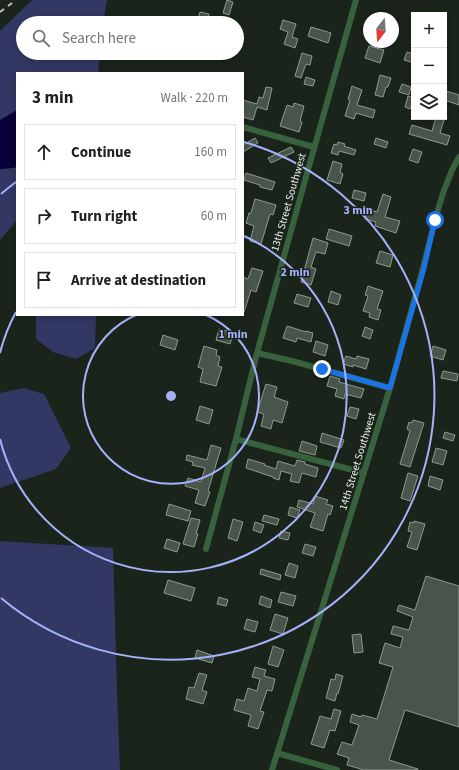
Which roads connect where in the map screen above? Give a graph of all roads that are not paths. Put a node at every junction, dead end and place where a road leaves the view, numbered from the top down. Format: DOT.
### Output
graph roads {
  1 [pos="356,0"];
  2 [pos="244,127"];
  3 [pos="314,147"];
  4 [pos="459,157"];
  5 [pos="257,353"];
  6 [pos="390,388"];
  7 [pos="236,439"];
  8 [pos="364,473"];
  9 [pos="206,549"];
  10 [pos="277,753"];
  11 [pos="272,770"];
  12 [pos="337,770"];
  1 -- 3 [label="street, 13th Street Southwest"];
  2 -- 3 [label="street"];
  3 -- 5 [label="street, 13th Street Southwest"];
  4 -- 6 [label="street, 14th Street Southwest"];
  5 -- 6 [label="street"];
  5 -- 7 [label="street, 13th Street Southwest"];
  6 -- 8 [label="street, 14th Street Southwest"];
  7 -- 8 [label="street"];
  7 -- 9 [label="street, 13th Street Southwest"];
  8 -- 10 [label="street, 14th Street Southwest"];
  10 -- 11 [label="street, 14th Street Southwest"];
  10 -- 12 [label="street"];
}
